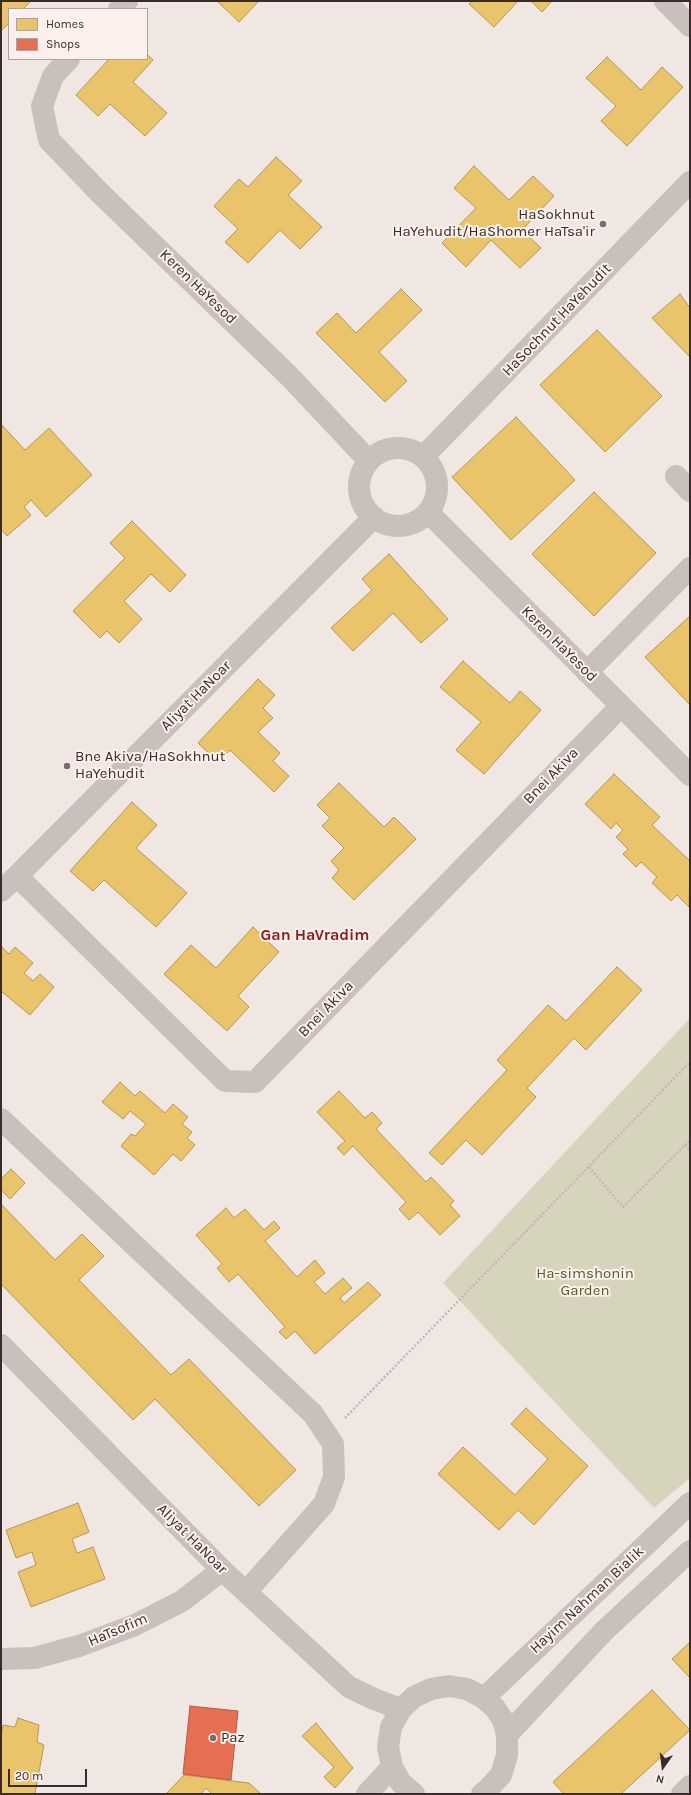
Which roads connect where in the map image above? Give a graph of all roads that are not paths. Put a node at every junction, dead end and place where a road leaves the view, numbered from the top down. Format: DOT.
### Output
graph roads {
  1 [pos="665,1"];
  2 [pos="690,26"];
  3 [pos="68,60"];
  4 [pos="690,182"];
  5 [pos="424,457"];
  6 [pos="369,461"];
  7 [pos="428,512"];
  8 [pos="374,517"];
  9 [pos="690,568"];
  10 [pos="587,672"];
  11 [pos="621,706"];
  12 [pos="690,774"];
  13 [pos="17,876"];
  14 [pos="1,891"];
  15 [pos="1,1119"];
  16 [pos="1,1345"];
  17 [pos="690,1503"];
  18 [pos="690,1550"];
  19 [pos="222,1570"];
  20 [pos="246,1592"];
  21 [pos="1,1659"];
  22 [pos="484,1698"];
  23 [pos="401,1709"];
  24 [pos="507,1735"];
  25 [pos="392,1767"];
  26 [pos="690,1786"];
  27 [pos="487,1793"];
  28 [pos="367,1794"];
  29 [pos="414,1794"];
  30 [pos="682,1794"];
  1 -- 2 [label="street"];
  3 -- 6 [label="street, Keren HaYesod"];
  4 -- 5 [label="street, HaSochnut HaYehudit"];
  5 -- 6 [label="street"];
  5 -- 7 [label="street"];
  6 -- 8 [label="street"];
  7 -- 8 [label="street"];
  7 -- 10 [label="street, Keren HaYesod"];
  8 -- 13 [label="street, Aliyat HaNoar"];
  9 -- 10 [label="street"];
  10 -- 11 [label="street, Keren HaYesod"];
  11 -- 12 [label="street, Keren HaYesod"];
  11 -- 13 [label="street, Bnei Akiva"];
  13 -- 14 [label="street, Aliyat HaNoar"];
  15 -- 20 [label="street"];
  16 -- 19 [label="street, Aliyat HaNoar"];
  17 -- 22 [label="street, Hayim Nahman Bialik"];
  18 -- 24 [label="street"];
  19 -- 20 [label="street, Aliyat HaNoar"];
  19 -- 21 [label="street, HaTsofim"];
  20 -- 23 [label="street, Aliyat HaNoar"];
  22 -- 23 [label="street"];
  22 -- 24 [label="street"];
  23 -- 25 [label="street"];
  24 -- 27 [label="street"];
  25 -- 28 [label="street"];
  25 -- 29 [label="street"];
  26 -- 30 [label="street"];
}
